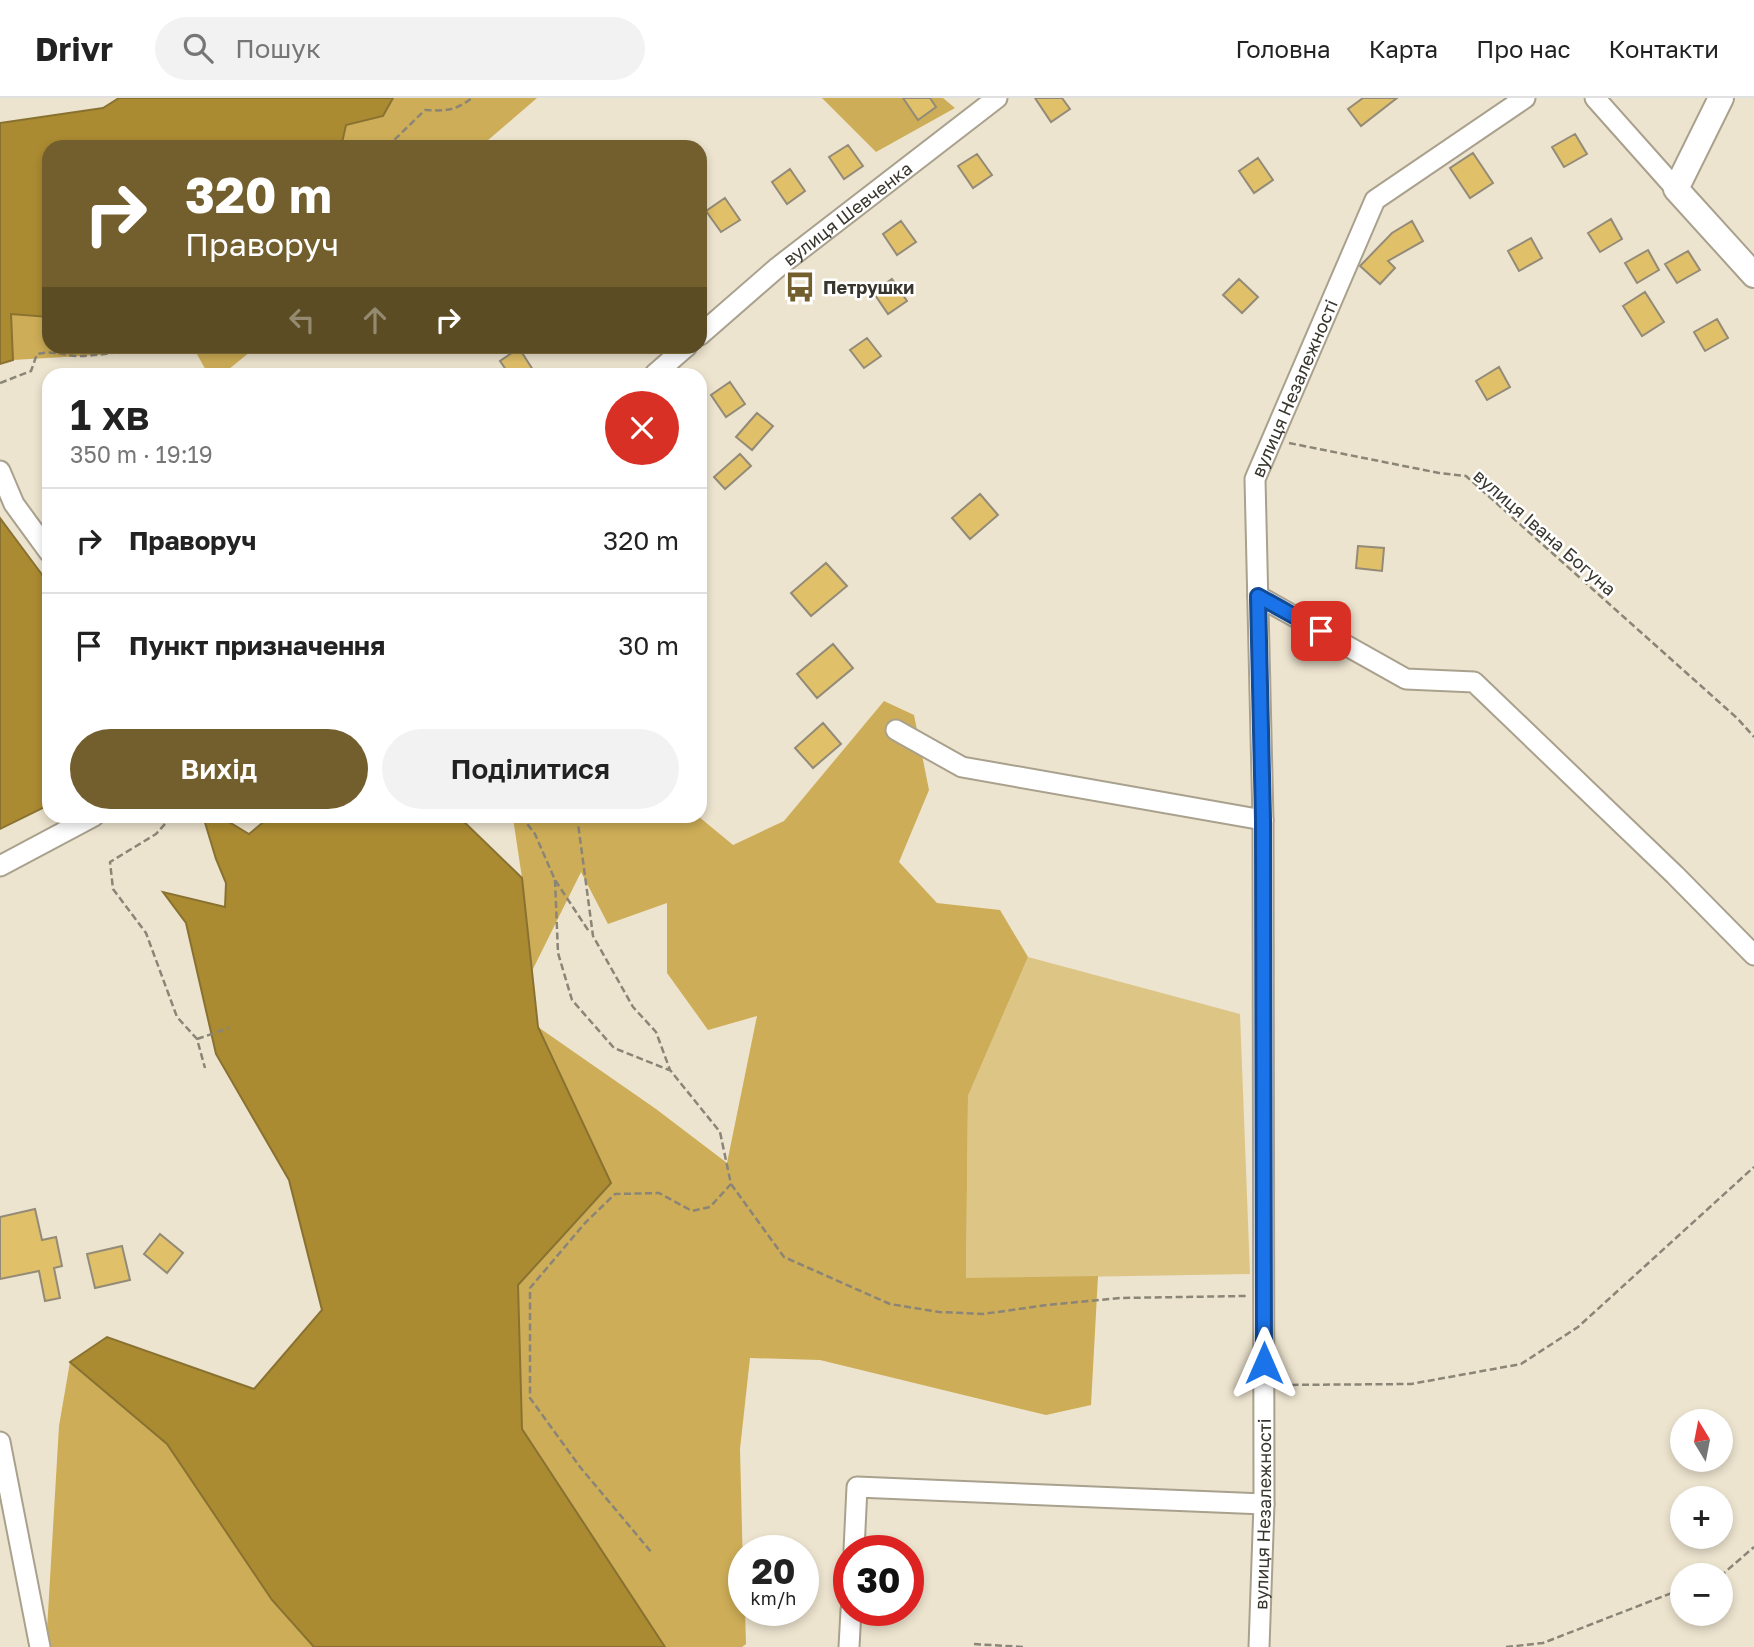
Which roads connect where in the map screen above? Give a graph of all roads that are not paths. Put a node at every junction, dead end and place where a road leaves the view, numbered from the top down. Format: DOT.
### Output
graph roads {
  1 [pos="997,98"];
  2 [pos="1525,98"];
  3 [pos="1595,98"];
  4 [pos="1721,98"];
  5 [pos="1676,189"];
  6 [pos="1754,275"];
  7 [pos="707,329"];
  8 [pos="678,354"];
  9 [pos="661,368"];
  10 [pos="0,471"];
  11 [pos="42,542"];
  12 [pos="1258,596"];
  13 [pos="896,730"];
  14 [pos="1263,820"];
  15 [pos="81,823"];
  16 [pos="0,866"];
  17 [pos="1754,955"];
  18 [pos="0,1442"];
  19 [pos="1264,1504"];
  20 [pos="855,1535"];
  21 [pos="850,1626"];
  22 [pos="40,1647"];
  23 [pos="849,1647"];
  24 [pos="1259,1647"];
  1 -- 7 [label="street, вулиця Шевченка"];
  2 -- 12 [label="street, вулиця Незалежності"];
  3 -- 5 [label="street"];
  4 -- 5 [label="street"];
  5 -- 6 [label="street"];
  8 -- 9 [label="street"];
  10 -- 11 [label="street"];
  12 -- 14 [label="street, вулиця Незалежності"];
  12 -- 17 [label="street"];
  13 -- 14 [label="street"];
  14 -- 19 [label="street, вулиця Незалежності"];
  15 -- 16 [label="street"];
  18 -- 22 [label="street"];
  19 -- 20 [label="street"];
  19 -- 24 [label="street, вулиця Незалежності"];
  21 -- 23 [label="street"];
}
